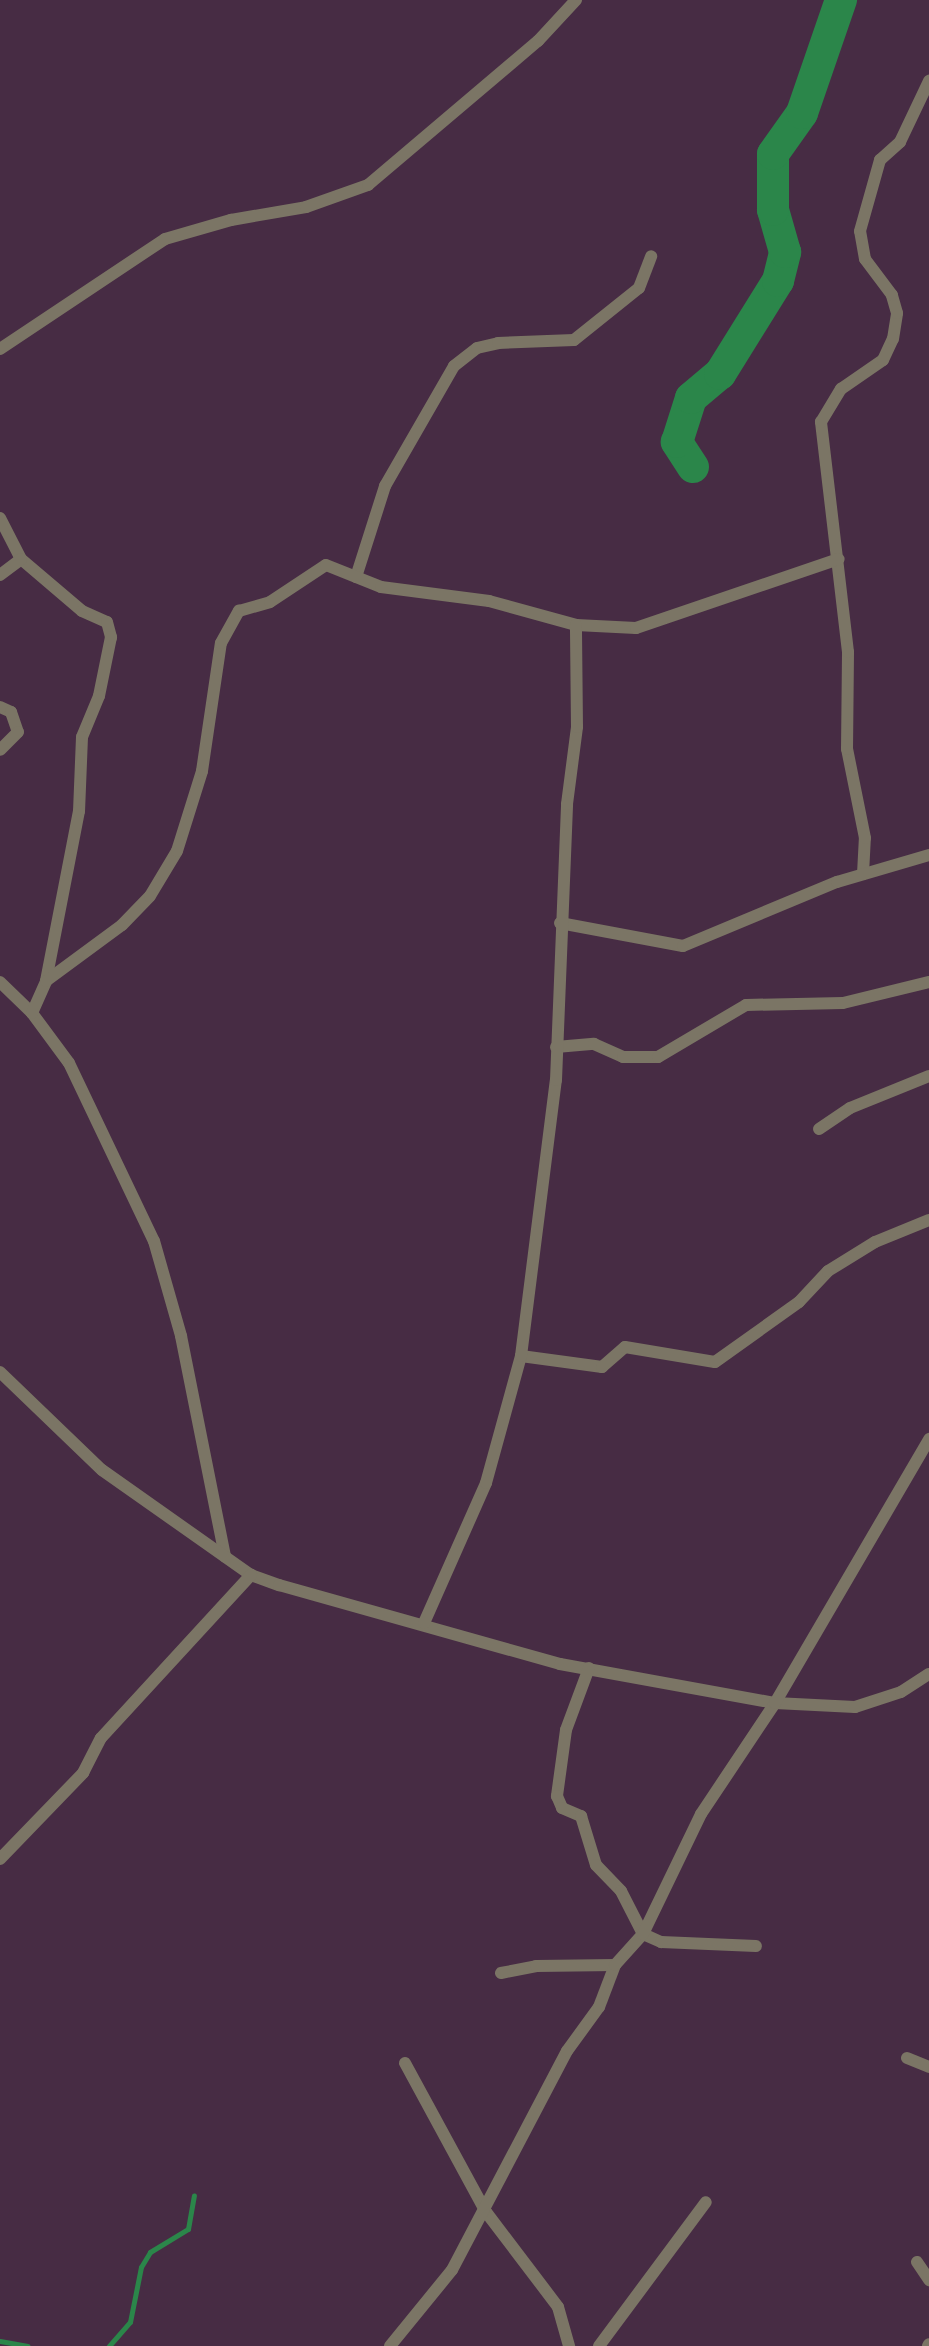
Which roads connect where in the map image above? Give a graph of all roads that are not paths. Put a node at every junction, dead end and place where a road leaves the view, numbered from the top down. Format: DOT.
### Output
graph roads {
  1 [pos="576,0"];
  2 [pos="929,81"];
  3 [pos="651,255"];
  4 [pos="0,349"];
  5 [pos="0,518"];
  6 [pos="21,559"];
  7 [pos="839,559"];
  8 [pos="0,575"];
  9 [pos="356,577"];
  10 [pos="576,625"];
  11 [pos="0,707"];
  12 [pos="0,750"];
  13 [pos="929,855"];
  14 [pos="863,873"];
  15 [pos="560,923"];
  16 [pos="46,981"];
  17 [pos="0,982"];
  18 [pos="929,982"];
  19 [pos="32,1012"];
  20 [pos="556,1047"];
  21 [pos="929,1076"];
  22 [pos="819,1129"];
  23 [pos="929,1220"];
  24 [pos="520,1356"];
  25 [pos="0,1372"];
  26 [pos="929,1439"];
  27 [pos="225,1557"];
  28 [pos="251,1575"];
  29 [pos="424,1623"];
  30 [pos="589,1668"];
  31 [pos="929,1674"];
  32 [pos="775,1703"];
  33 [pos="0,1859"];
  34 [pos="643,1934"];
  35 [pos="756,1946"];
  36 [pos="615,1965"];
  37 [pos="501,1973"];
  38 [pos="907,2058"];
  39 [pos="405,2063"];
  40 [pos="929,2067"];
  41 [pos="706,2202"];
  42 [pos="486,2212"];
  43 [pos="917,2262"];
  44 [pos="929,2280"];
  45 [pos="390,2346"];
  46 [pos="569,2346"];
  47 [pos="598,2346"];
  1 -- 4 [label="street"];
  2 -- 7 [label="street"];
  3 -- 9 [label="street"];
  5 -- 6 [label="street"];
  6 -- 8 [label="street"];
  6 -- 16 [label="street"];
  7 -- 10 [label="street"];
  7 -- 14 [label="street"];
  9 -- 10 [label="street"];
  9 -- 16 [label="street"];
  10 -- 15 [label="street"];
  11 -- 12 [label="street"];
  13 -- 14 [label="street"];
  14 -- 15 [label="street"];
  15 -- 20 [label="street"];
  16 -- 19 [label="street"];
  17 -- 19 [label="street"];
  18 -- 20 [label="street"];
  19 -- 27 [label="street"];
  20 -- 24 [label="street"];
  21 -- 22 [label="street"];
  23 -- 24 [label="street"];
  24 -- 29 [label="street"];
  25 -- 27 [label="street"];
  26 -- 32 [label="street"];
  27 -- 28 [label="street"];
  28 -- 29 [label="street"];
  28 -- 33 [label="street"];
  29 -- 30 [label="street"];
  30 -- 32 [label="street"];
  30 -- 34 [label="street"];
  31 -- 32 [label="street"];
  32 -- 34 [label="street"];
  34 -- 35 [label="street"];
  34 -- 36 [label="street"];
  36 -- 37 [label="street"];
  36 -- 42 [label="street"];
  38 -- 40 [label="street"];
  39 -- 42 [label="street"];
  41 -- 47 [label="street"];
  42 -- 45 [label="street"];
  42 -- 46 [label="street"];
  43 -- 44 [label="street"];
}
